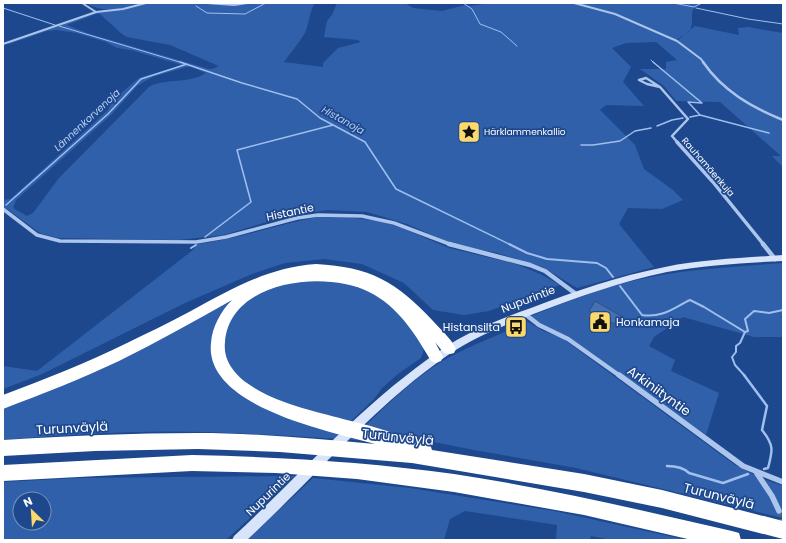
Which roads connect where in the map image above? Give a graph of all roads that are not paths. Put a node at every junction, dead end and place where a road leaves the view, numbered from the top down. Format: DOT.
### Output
graph roads {
  1 [pos="82,3"];
  2 [pos="146,3"];
  3 [pos="206,3"];
  4 [pos="248,3"];
  5 [pos="574,3"];
  6 [pos="96,12"];
  7 [pos="3,44"];
  8 [pos="660,87"];
  9 [pos="783,120"];
  10 [pos="3,209"];
  11 [pos="779,258"];
  12 [pos="576,294"];
  13 [pos="525,314"];
  14 [pos="443,353"];
  15 [pos="3,402"];
  16 [pos="3,448"];
  17 [pos="464,462"];
  18 [pos="755,472"];
  19 [pos="3,473"];
  20 [pos="783,482"];
  21 [pos="779,511"];
  22 [pos="783,530"];
  23 [pos="238,540"];
  24 [pos="732,540"];
  1 -- 6 [label="street"];
  2 -- 6 [label="street"];
  3 -- 4 [label="street"];
  5 -- 9 [label="street"];
  6 -- 7 [label="street"];
  8 -- 8 [label="street, Rauhamäenkuja"];
  8 -- 11 [label="street, Rauhamäenkuja"];
  10 -- 12 [label="street, Histantie"];
  11 -- 12 [label="main road, Nupurintie"];
  12 -- 13 [label="main road, Nupurintie"];
  13 -- 14 [label="main road, Nupurintie"];
  13 -- 18 [label="street, Arkiniityntie"];
  14 -- 15 [label="highway"];
  14 -- 17 [label="highway"];
  14 -- 23 [label="main road, Nupurintie"];
  16 -- 17 [label="highway, Turunväylä"];
  17 -- 22 [label="highway, Turunväylä"];
  18 -- 20 [label="street, Arkiniityntie"];
  18 -- 21 [label="street"];
  19 -- 24 [label="highway"];
}
